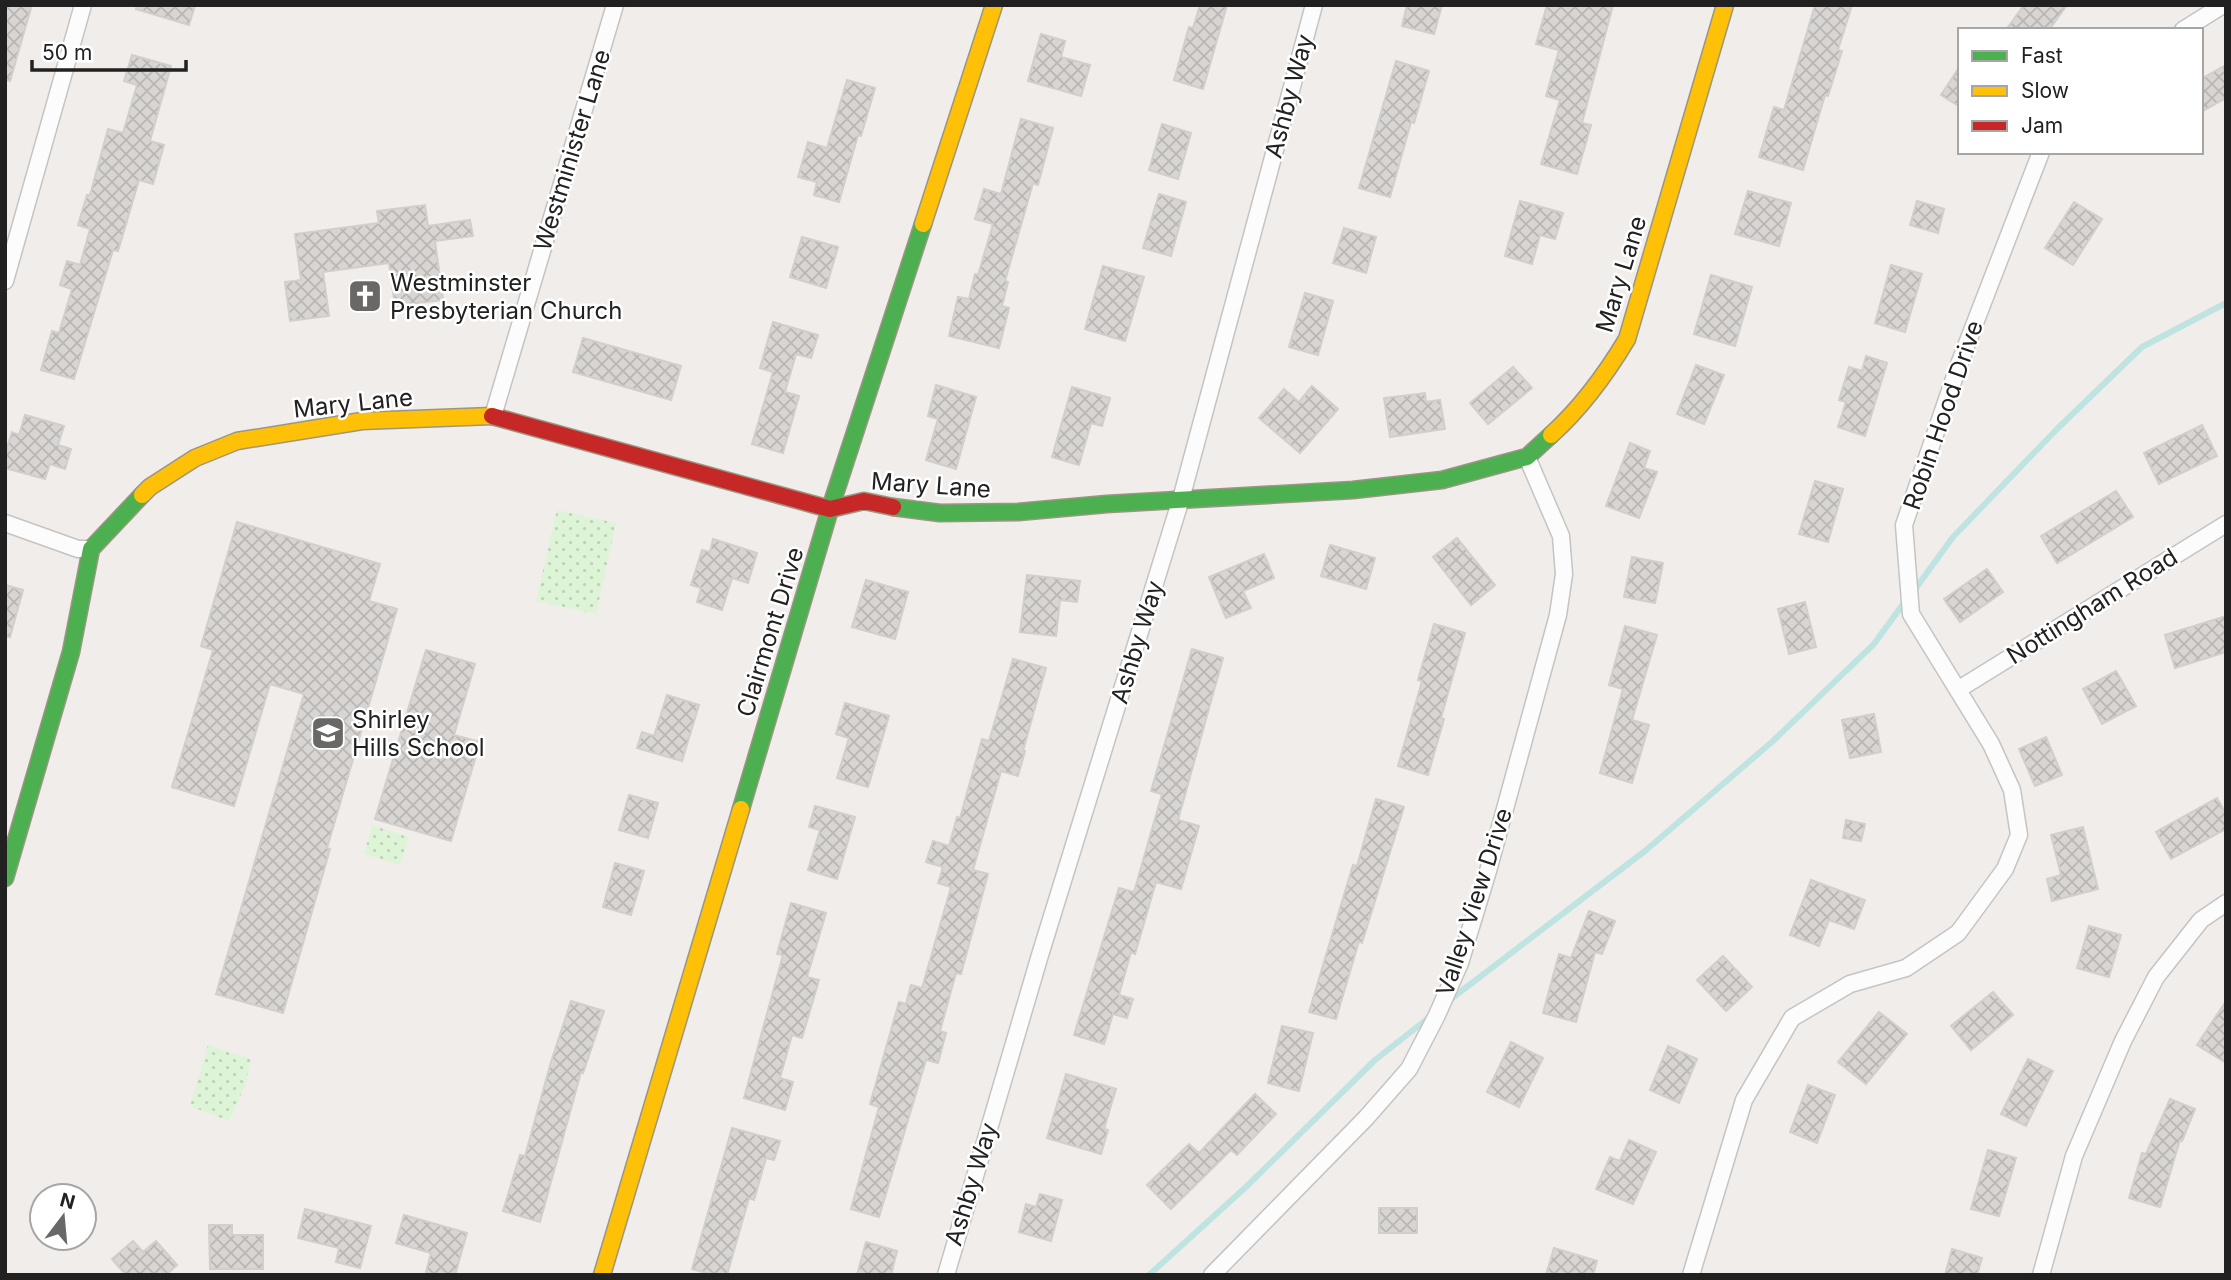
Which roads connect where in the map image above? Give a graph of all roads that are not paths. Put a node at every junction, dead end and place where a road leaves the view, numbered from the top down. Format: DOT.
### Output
graph roads {
  1 [pos="83,5"];
  2 [pos="615,5"];
  3 [pos="994,5"];
  4 [pos="1314,5"];
  5 [pos="1725,5"];
  6 [pos="2223,5"];
  7 [pos="2186,28"];
  8 [pos="2040,154"];
  9 [pos="5,281"];
  10 [pos="493,416"];
  11 [pos="1527,457"];
  12 [pos="1181,499"];
  13 [pos="830,509"];
  14 [pos="5,523"];
  15 [pos="2226,524"];
  16 [pos="91,549"];
  17 [pos="1959,689"];
  18 [pos="5,878"];
  19 [pos="2226,903"];
  20 [pos="602,1275"];
  21 [pos="946,1275"];
  22 [pos="1212,1275"];
  23 [pos="1691,1275"];
  24 [pos="2041,1275"];
  1 -- 9 [label="street"];
  2 -- 10 [label="street, Westminister Lane"];
  3 -- 13 [label="street, Clairmont Drive"];
  4 -- 12 [label="street, Ashby Way"];
  5 -- 11 [label="street, Mary Lane"];
  6 -- 7 [label="street"];
  8 -- 17 [label="street, Robin Hood Drive"];
  10 -- 13 [label="street, Mary Lane"];
  10 -- 16 [label="street, Mary Lane"];
  11 -- 12 [label="street, Mary Lane"];
  11 -- 22 [label="street, Valley View Drive"];
  12 -- 13 [label="street, Mary Lane"];
  12 -- 21 [label="street, Ashby Way"];
  13 -- 20 [label="street, Clairmont Drive"];
  14 -- 16 [label="street"];
  15 -- 17 [label="street, Nottingham Road"];
  16 -- 18 [label="street"];
  17 -- 23 [label="street, Robin Hood Drive"];
  19 -- 24 [label="street"];
}
